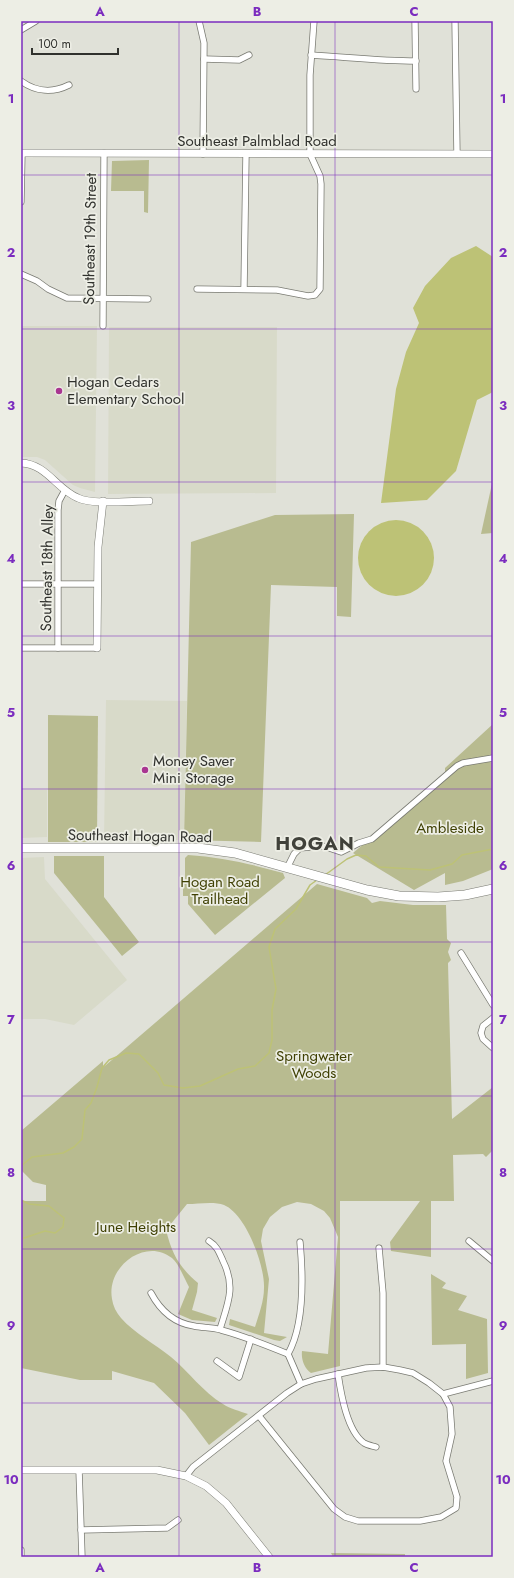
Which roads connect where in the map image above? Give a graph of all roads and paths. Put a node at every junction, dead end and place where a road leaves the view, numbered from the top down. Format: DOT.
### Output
graph roads {
  1 [pos="36,21"];
  2 [pos="199,21"];
  3 [pos="314,21"];
  4 [pos="415,21"];
  5 [pos="455,21"];
  6 [pos="22,26"];
  7 [pos="249,55"];
  8 [pos="311,55"];
  9 [pos="204,59"];
  10 [pos="416,61"];
  11 [pos="21,81"];
  12 [pos="69,85"];
  13 [pos="416,90"];
  14 [pos="21,153"];
  15 [pos="104,153"];
  16 [pos="203,154"];
  17 [pos="246,154"];
  18 [pos="310,154"];
  19 [pos="457,154"];
  20 [pos="493,154"];
  21 [pos="21,202"];
  22 [pos="21,274"];
  23 [pos="197,289"];
  24 [pos="244,289"];
  25 [pos="103,299"];
  26 [pos="148,299"];
  27 [pos="103,326"];
  28 [pos="21,463"];
  29 [pos="66,490"];
  30 [pos="103,501"];
  31 [pos="148,501"];
  32 [pos="21,584"];
  33 [pos="58,584"];
  34 [pos="97,584"];
  35 [pos="21,648"];
  36 [pos="58,648"];
  37 [pos="97,648"];
  38 [pos="493,758"];
  39 [pos="21,848"];
  40 [pos="287,868"];
  41 [pos="493,889"];
  42 [pos="461,953"];
  43 [pos="493,1006"];
  44 [pos="493,1018"];
  45 [pos="493,1048"];
  46 [pos="209,1241"];
  47 [pos="469,1241"];
  48 [pos="300,1242"];
  49 [pos="379,1248"];
  50 [pos="493,1261"];
  51 [pos="151,1293"];
  52 [pos="220,1329"];
  53 [pos="252,1339"];
  54 [pos="288,1354"];
  55 [pos="217,1361"];
  56 [pos="383,1367"];
  57 [pos="338,1374"];
  58 [pos="493,1381"];
  59 [pos="301,1384"];
  60 [pos="444,1394"];
  61 [pos="259,1416"];
  62 [pos="376,1447"];
  63 [pos="21,1470"];
  64 [pos="79,1470"];
  65 [pos="186,1476"];
  66 [pos="178,1520"];
  67 [pos="81,1530"];
  68 [pos="21,1550"];
  69 [pos="21,1557"];
  70 [pos="82,1557"];
  71 [pos="269,1557"];
  1 -- 6 [label="street"];
  2 -- 9 [label="street"];
  3 -- 8 [label="street"];
  4 -- 10 [label="street"];
  5 -- 19 [label="street"];
  7 -- 9 [label="street"];
  8 -- 10 [label="street"];
  8 -- 18 [label="street"];
  9 -- 16 [label="street"];
  10 -- 13 [label="street"];
  11 -- 12 [label="street"];
  14 -- 15 [label="street, Southeast Palmblad Road"];
  14 -- 21 [label="street"];
  15 -- 16 [label="street, Southeast Palmblad Road"];
  15 -- 25 [label="street, Southeast 19th Street"];
  16 -- 17 [label="street, Southeast Palmblad Road"];
  17 -- 18 [label="street, Southeast Palmblad Road"];
  17 -- 24 [label="street"];
  18 -- 19 [label="street, Southeast Palmblad Road"];
  18 -- 24 [label="street"];
  19 -- 20 [label="street, Southeast Palmblad Road"];
  22 -- 25 [label="street"];
  23 -- 24 [label="street"];
  25 -- 26 [label="street"];
  25 -- 27 [label="street, Southeast 19th Street"];
  28 -- 29 [label="street"];
  29 -- 30 [label="street"];
  29 -- 33 [label="street, Southeast 18th Alley"];
  30 -- 31 [label="street"];
  30 -- 34 [label="street"];
  32 -- 33 [label="street"];
  33 -- 34 [label="street"];
  33 -- 36 [label="street, Southeast 18th Alley"];
  34 -- 37 [label="street"];
  35 -- 36 [label="street"];
  36 -- 37 [label="street"];
  38 -- 40 [label="street"];
  39 -- 40 [label="main road, Southeast Hogan Road"];
  40 -- 41 [label="main road, Southeast Hogan Road"];
  42 -- 43 [label="street"];
  44 -- 45 [label="street"];
  46 -- 52 [label="street"];
  47 -- 50 [label="street"];
  48 -- 54 [label="street"];
  49 -- 56 [label="street"];
  51 -- 52 [label="street"];
  52 -- 53 [label="street"];
  53 -- 54 [label="street"];
  53 -- 55 [label="street"];
  54 -- 59 [label="street"];
  56 -- 57 [label="street"];
  56 -- 60 [label="street"];
  57 -- 59 [label="street"];
  57 -- 62 [label="street"];
  58 -- 60 [label="street"];
  59 -- 61 [label="street"];
  60 -- 61 [label="street"];
  61 -- 65 [label="street"];
  63 -- 64 [label="street"];
  64 -- 65 [label="street"];
  64 -- 67 [label="street"];
  65 -- 71 [label="street"];
  66 -- 67 [label="street"];
  67 -- 70 [label="street"];
  68 -- 69 [label="street"];
}
